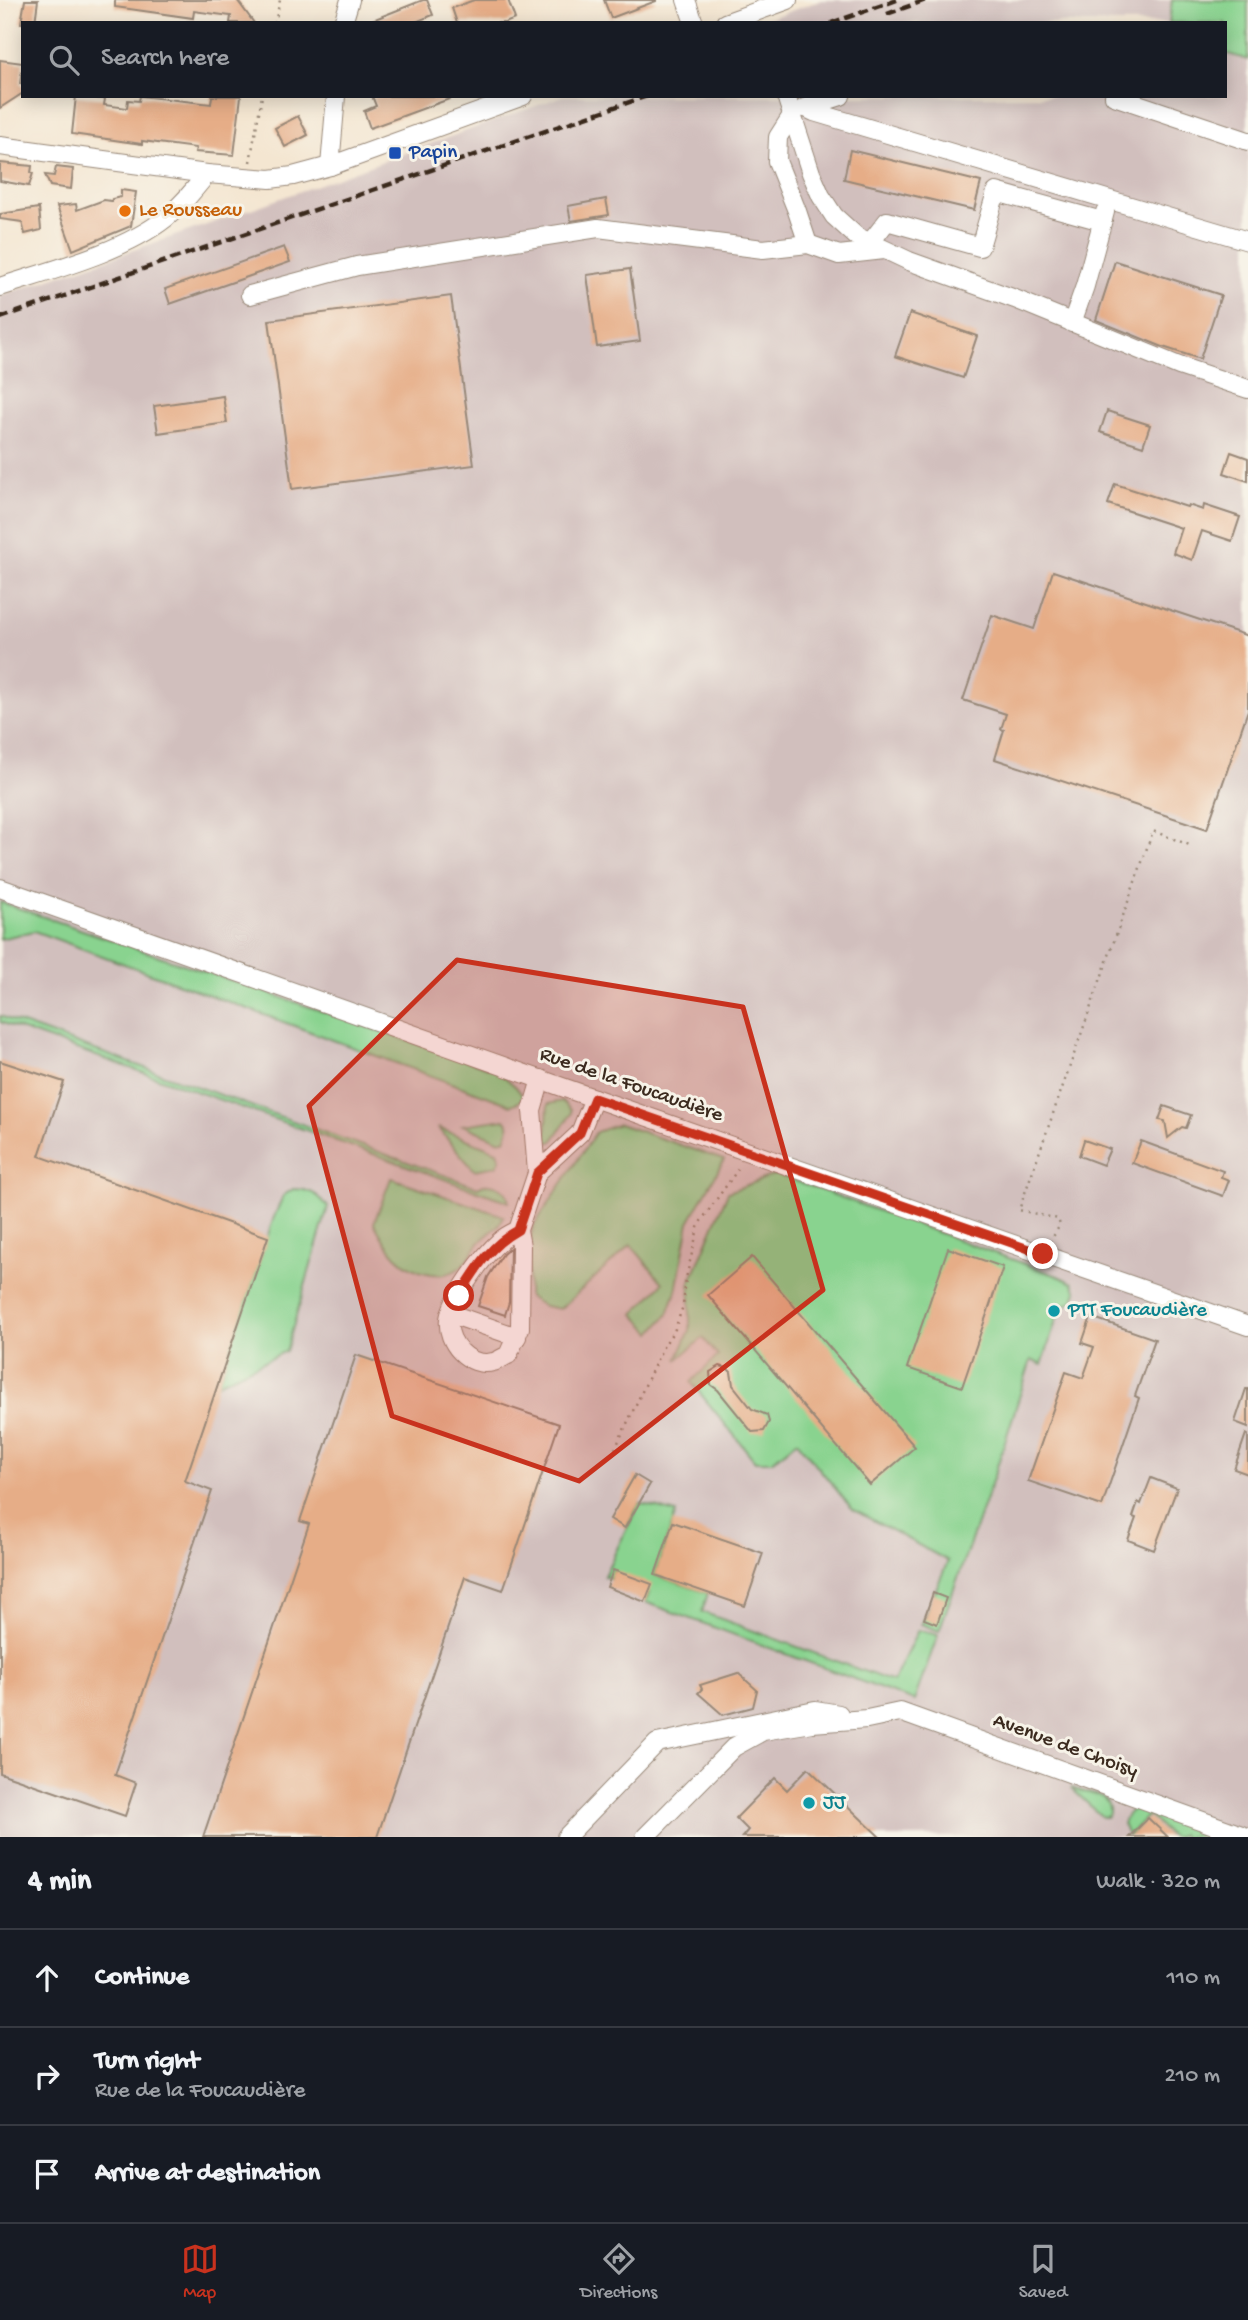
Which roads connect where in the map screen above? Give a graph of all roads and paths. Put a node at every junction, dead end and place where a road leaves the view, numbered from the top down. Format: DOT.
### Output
graph roads {
  1 [pos="279,0"];
  2 [pos="350,0"];
  3 [pos="685,0"];
  4 [pos="788,0"];
  5 [pos="760,18"];
  6 [pos="275,21"];
  7 [pos="344,21"];
  8 [pos="693,21"];
  9 [pos="739,21"];
  10 [pos="262,98"];
  11 [pos="336,98"];
  12 [pos="517,98"];
  13 [pos="832,98"];
  14 [pos="1120,98"];
  15 [pos="793,107"];
  16 [pos="1248,141"];
  17 [pos="0,146"];
  18 [pos="330,166"];
  19 [pos="207,174"];
  20 [pos="247,178"];
  21 [pos="1109,199"];
  22 [pos="1102,221"];
  23 [pos="1248,241"];
  24 [pos="807,244"];
  25 [pos="877,246"];
  26 [pos="0,287"];
  27 [pos="250,295"];
  28 [pos="1072,323"];
  29 [pos="1248,389"];
  30 [pos="1192,846"];
  31 [pos="0,888"];
  32 [pos="541,1079"];
  33 [pos="594,1098"];
  34 [pos="752,1153"];
  35 [pos="537,1173"];
  36 [pos="518,1230"];
  37 [pos="1043,1254"];
  38 [pos="451,1314"];
  39 [pos="1248,1326"];
  40 [pos="517,1337"];
  41 [pos="615,1449"];
  42 [pos="867,1720"];
  43 [pos="566,1837"];
  44 [pos="645,1837"];
  45 [pos="1247,1837"];
  1 -- 6 [label="path"];
  2 -- 7 [label="street"];
  3 -- 8 [label="street"];
  4 -- 5 [label="street"];
  5 -- 9 [label="street"];
  10 -- 20 [label="path"];
  11 -- 18 [label="street"];
  12 -- 18 [label="street"];
  13 -- 15 [label="street"];
  14 -- 16 [label="street"];
  15 -- 21 [label="street"];
  15 -- 24 [label="street"];
  15 -- 25 [label="street"];
  17 -- 19 [label="street"];
  18 -- 20 [label="street"];
  19 -- 20 [label="street"];
  19 -- 26 [label="street"];
  21 -- 22 [label="street"];
  21 -- 23 [label="street"];
  22 -- 25 [label="street"];
  22 -- 28 [label="street"];
  24 -- 25 [label="street"];
  24 -- 27 [label="street"];
  25 -- 28 [label="street"];
  28 -- 29 [label="street"];
  30 -- 37 [label="path"];
  31 -- 32 [label="street, Rue de la Foucaudière"];
  32 -- 33 [label="street, Rue de la Foucaudière"];
  32 -- 35 [label="street"];
  33 -- 34 [label="street, Rue de la Foucaudière"];
  33 -- 35 [label="street"];
  34 -- 37 [label="street, Rue de la Foucaudière"];
  34 -- 41 [label="path"];
  35 -- 36 [label="street"];
  36 -- 38 [label="street"];
  36 -- 40 [label="street"];
  37 -- 39 [label="street, Rue de la Foucaudière"];
  38 -- 40 [label="street"];
  38 -- 40 [label="street"];
  42 -- 43 [label="street"];
  42 -- 44 [label="street"];
  42 -- 45 [label="street, Avenue de Choisy"];
}
